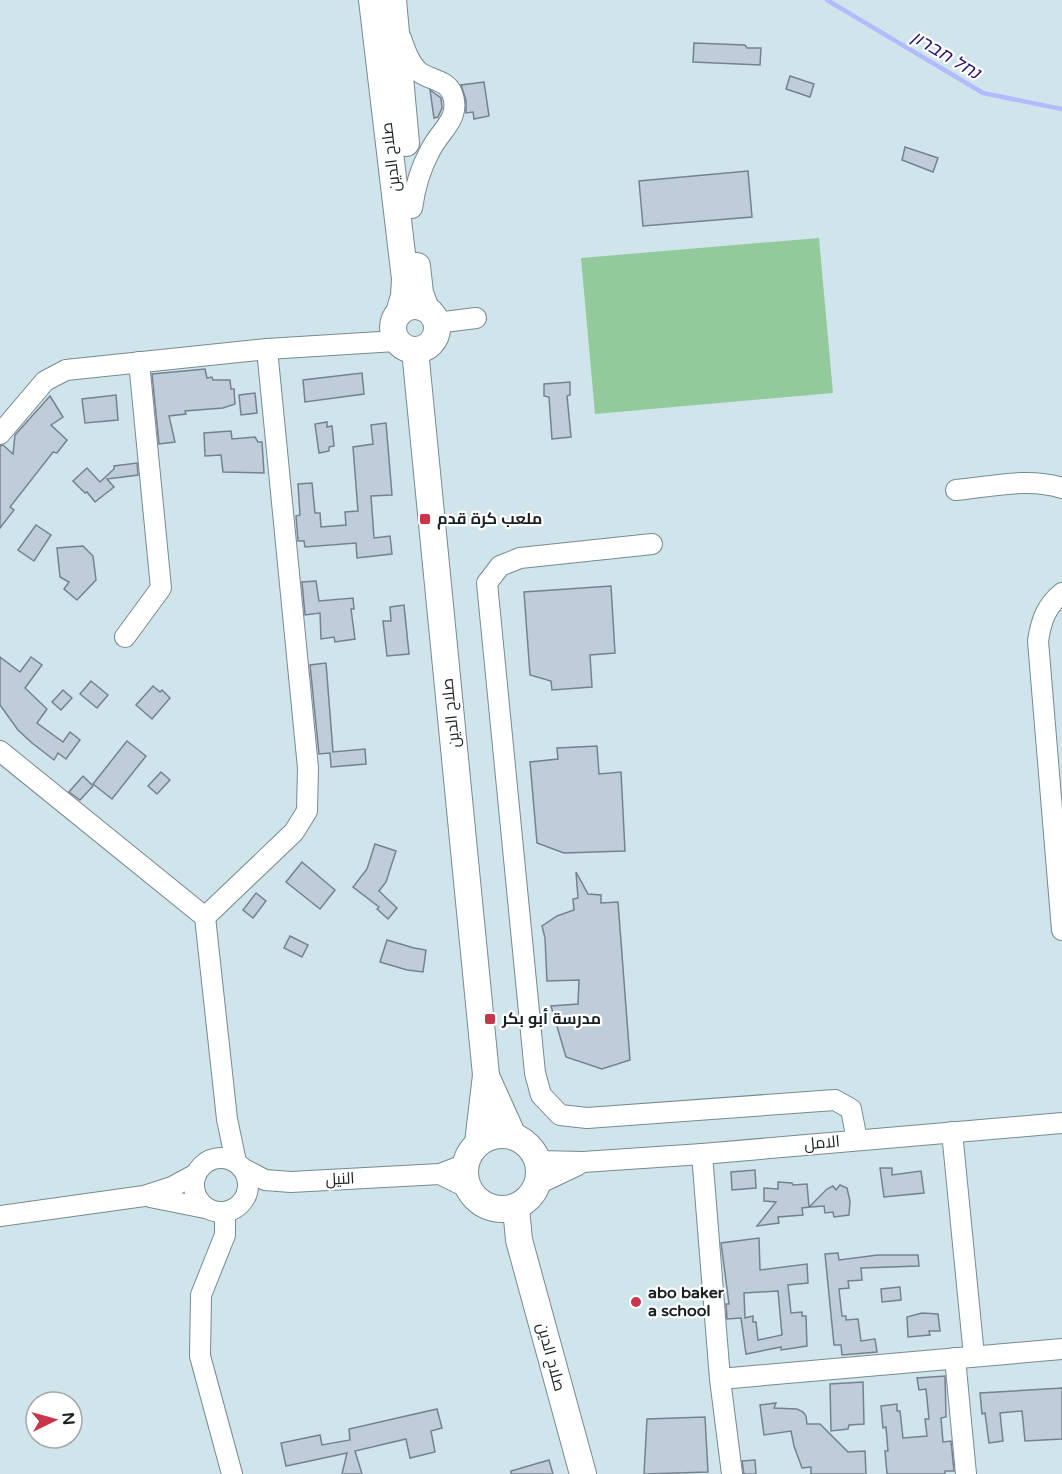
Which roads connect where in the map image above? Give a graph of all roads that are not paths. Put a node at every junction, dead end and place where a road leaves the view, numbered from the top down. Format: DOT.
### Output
graph roads {
  1 [pos="372,0"];
  2 [pos="394,9"];
  3 [pos="429,77"];
  4 [pos="402,91"];
  5 [pos="387,127"];
  6 [pos="412,208"];
  7 [pos="399,313"];
  8 [pos="431,316"];
  9 [pos="476,318"];
  10 [pos="406,345"];
  11 [pos="267,349"];
  12 [pos="139,362"];
  13 [pos="0,434"];
  14 [pos="1062,488"];
  15 [pos="956,490"];
  16 [pos="652,544"];
  17 [pos="1062,593"];
  18 [pos="125,637"];
  19 [pos="0,751"];
  20 [pos="206,917"];
  21 [pos="1062,930"];
  22 [pos="486,1075"];
  23 [pos="227,1119"];
  24 [pos="1062,1123"];
  25 [pos="952,1132"];
  26 [pos="513,1136"];
  27 [pos="857,1140"];
  28 [pos="702,1154"];
  29 [pos="239,1165"];
  30 [pos="471,1165"];
  31 [pos="202,1167"];
  32 [pos="538,1172"];
  33 [pos="291,1182"];
  34 [pos="144,1196"];
  35 [pos="205,1208"];
  36 [pos="505,1208"];
  37 [pos="231,1210"];
  38 [pos="0,1216"];
  39 [pos="1062,1349"];
  40 [pos="965,1357"];
  41 [pos="720,1379"];
  42 [pos="232,1474"];
  43 [pos="583,1474"];
  44 [pos="732,1474"];
  45 [pos="966,1474"];
  1 -- 5 [label="main road, صلاح الدين"];
  2 -- 3 [label="street"];
  2 -- 4 [label="main road, صلاح الدين"];
  3 -- 4 [label="street"];
  3 -- 6 [label="street"];
  4 -- 5 [label="street"];
  4 -- 6 [label="main road, صلاح الدين"];
  5 -- 7 [label="main road, صلاح الدين"];
  6 -- 8 [label="main road, صلاح الدين"];
  7 -- 8 [label="main road"];
  7 -- 10 [label="main road"];
  8 -- 9 [label="street"];
  8 -- 10 [label="main road"];
  10 -- 11 [label="street"];
  10 -- 22 [label="main road, صلاح الدين"];
  11 -- 12 [label="street"];
  11 -- 20 [label="street"];
  12 -- 13 [label="street"];
  12 -- 18 [label="street"];
  14 -- 15 [label="street"];
  16 -- 27 [label="street"];
  17 -- 21 [label="street"];
  19 -- 20 [label="street"];
  20 -- 23 [label="street"];
  22 -- 26 [label="main road, صلاح الدين"];
  22 -- 30 [label="main road, صلاح الدين"];
  23 -- 29 [label="street"];
  23 -- 31 [label="street"];
  24 -- 25 [label="street, الامل"];
  25 -- 27 [label="street, الامل"];
  25 -- 40 [label="street"];
  26 -- 30 [label="main road"];
  26 -- 32 [label="main road"];
  27 -- 28 [label="street, الامل"];
  28 -- 32 [label="street, الامل"];
  28 -- 41 [label="street"];
  29 -- 31 [label="street"];
  29 -- 33 [label="street, النيل"];
  29 -- 37 [label="street"];
  30 -- 33 [label="street, النيل"];
  30 -- 36 [label="main road"];
  31 -- 34 [label="street"];
  31 -- 35 [label="street"];
  32 -- 36 [label="main road"];
  33 -- 37 [label="street"];
  34 -- 35 [label="street"];
  34 -- 38 [label="street"];
  35 -- 37 [label="street"];
  36 -- 43 [label="main road, صلاح الدين"];
  37 -- 42 [label="street"];
  39 -- 40 [label="street"];
  40 -- 41 [label="street"];
  40 -- 45 [label="street"];
  41 -- 44 [label="street"];
}
